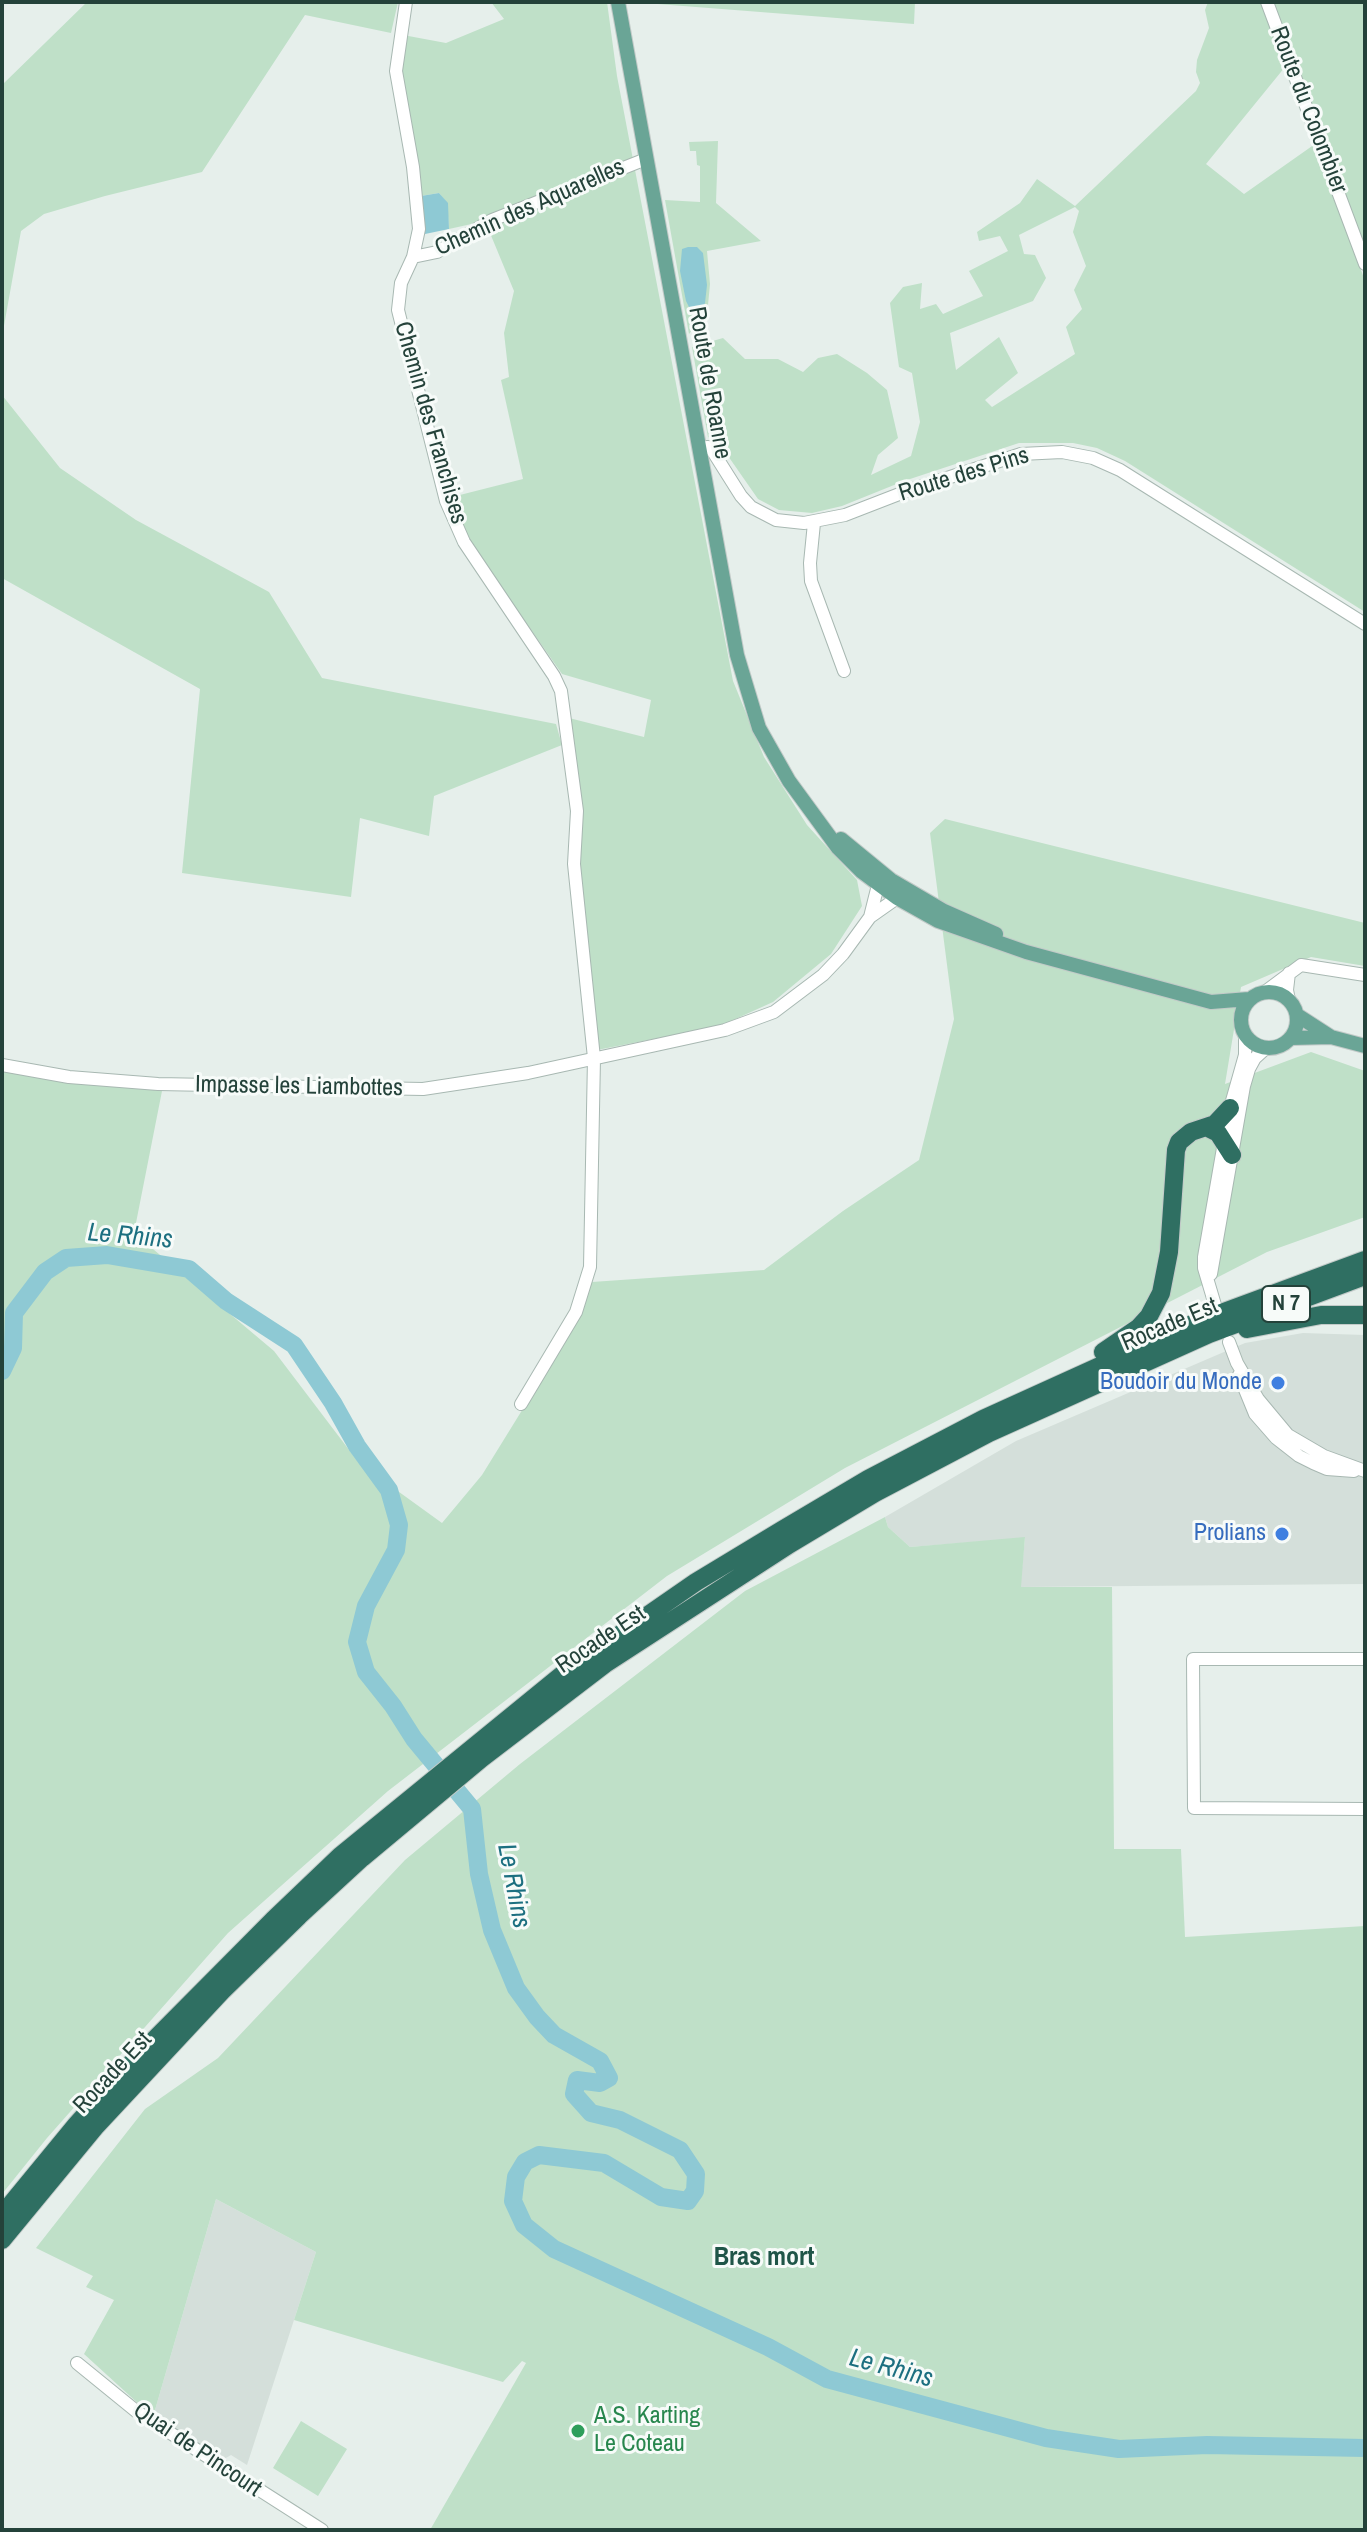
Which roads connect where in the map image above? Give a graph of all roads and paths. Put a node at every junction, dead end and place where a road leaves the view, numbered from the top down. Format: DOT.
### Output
graph roads {
  1 [pos="406,2"];
  2 [pos="618,2"];
  3 [pos="1267,2"];
  4 [pos="646,159"];
  5 [pos="413,257"];
  6 [pos="1365,264"];
  7 [pos="699,448"];
  8 [pos="814,523"];
  9 [pos="1365,624"];
  10 [pos="844,671"];
  11 [pos="892,887"];
  12 [pos="870,917"];
  13 [pos="1289,973"];
  14 [pos="1365,975"];
  15 [pos="1266,991"];
  16 [pos="1249,999"];
  17 [pos="1289,1000"];
  18 [pos="1211,1002"];
  19 [pos="1297,1015"];
  20 [pos="1243,1029"];
  21 [pos="1331,1037"];
  22 [pos="1291,1038"];
  23 [pos="1365,1046"];
  24 [pos="1266,1048"];
  25 [pos="594,1058"];
  26 [pos="2,1065"];
  27 [pos="1230,1108"];
  28 [pos="1208,1128"];
  29 [pos="1228,1147"];
  30 [pos="1365,1260"];
  31 [pos="1365,1276"];
  32 [pos="1215,1305"];
  33 [pos="1365,1315"];
  34 [pos="1209,1334"];
  35 [pos="1229,1342"];
  36 [pos="1027,1397"];
  37 [pos="521,1404"];
  38 [pos="1363,1470"];
  39 [pos="1365,1659"];
  40 [pos="476,1753"];
  41 [pos="422,1797"];
  42 [pos="1365,1809"];
  43 [pos="2,2215"];
  44 [pos="2,2240"];
  45 [pos="77,2363"];
  46 [pos="322,2530"];
  1 -- 5 [label="street, Chemin des Franchises"];
  2 -- 4 [label="main road, Route de Roanne"];
  3 -- 6 [label="street, Route du Colombier"];
  4 -- 5 [label="street, Chemin des Aquarelles"];
  4 -- 7 [label="main road, Route de Roanne"];
  5 -- 25 [label="street, Chemin des Franchises"];
  7 -- 8 [label="street, Route des Pins"];
  7 -- 11 [label="main road, Route de Roanne"];
  8 -- 9 [label="street, Route des Pins"];
  8 -- 10 [label="street"];
  11 -- 12 [label="street"];
  11 -- 12 [label="street"];
  11 -- 18 [label="main road, Route de Roanne"];
  12 -- 25 [label="street, Impasse les Liambottes"];
  13 -- 14 [label="street"];
  13 -- 15 [label="street"];
  13 -- 17 [label="street"];
  15 -- 16 [label="main road"];
  15 -- 17 [label="main road"];
  16 -- 18 [label="main road"];
  16 -- 20 [label="main road"];
  17 -- 19 [label="main road"];
  18 -- 20 [label="main road"];
  19 -- 21 [label="main road"];
  19 -- 22 [label="main road"];
  20 -- 24 [label="main road"];
  20 -- 27 [label="street"];
  21 -- 22 [label="main road"];
  21 -- 23 [label="main road"];
  22 -- 24 [label="main road"];
  24 -- 29 [label="street"];
  25 -- 26 [label="street, Impasse les Liambottes"];
  25 -- 37 [label="street, Chemin des Franchises"];
  27 -- 28 [label="highway"];
  27 -- 29 [label="street"];
  28 -- 29 [label="highway"];
  28 -- 36 [label="highway"];
  29 -- 32 [label="street"];
  30 -- 36 [label="highway, Rocade Est"];
  31 -- 34 [label="highway, Rocade Est / N 7"];
  33 -- 34 [label="highway"];
  34 -- 40 [label="highway, Rocade Est"];
  35 -- 38 [label="street"];
  36 -- 40 [label="highway, Rocade Est"];
  39 -- 42 [label="street"];
  40 -- 41 [label="highway, Rocade Est"];
  41 -- 43 [label="highway, Rocade Est"];
  41 -- 44 [label="highway, Rocade Est"];
  45 -- 46 [label="street, Quai de Pincourt"];
}
